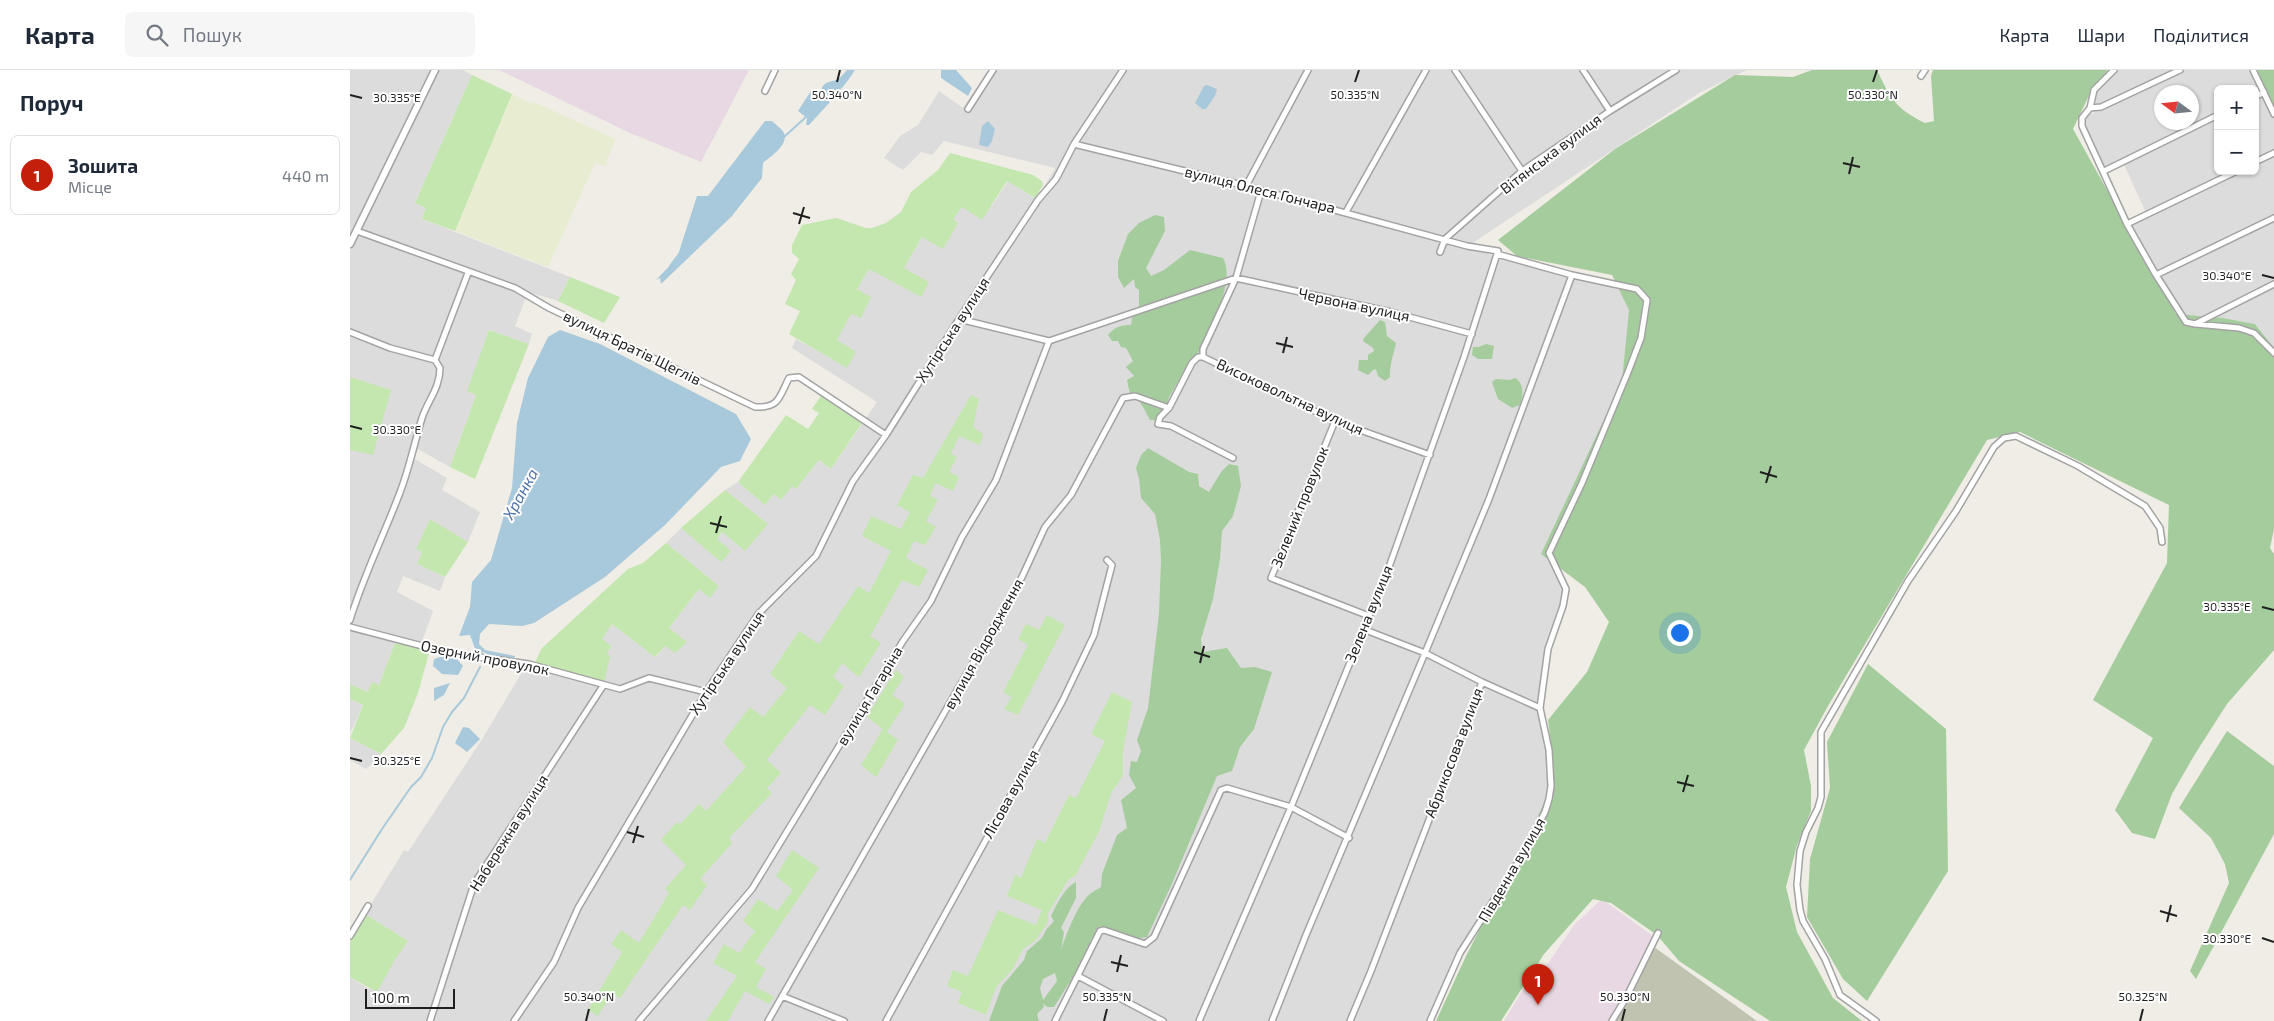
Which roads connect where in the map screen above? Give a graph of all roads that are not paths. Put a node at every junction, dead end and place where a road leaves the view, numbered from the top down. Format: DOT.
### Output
graph roads {
  1 [pos="435,70"];
  2 [pos="775,70"];
  3 [pos="993,70"];
  4 [pos="1123,70"];
  5 [pos="1308,70"];
  6 [pos="1426,70"];
  7 [pos="1455,70"];
  8 [pos="1583,70"];
  9 [pos="1676,70"];
  10 [pos="1925,70"];
  11 [pos="2114,70"];
  12 [pos="2180,70"];
  13 [pos="2253,70"];
  14 [pos="1921,76"];
  15 [pos="765,91"];
  16 [pos="2264,92"];
  17 [pos="2259,95"];
  18 [pos="968,108"];
  19 [pos="2090,108"];
  20 [pos="1610,111"];
  21 [pos="2274,114"];
  22 [pos="2214,117"];
  23 [pos="1074,144"];
  24 [pos="2274,153"];
  25 [pos="2259,160"];
  26 [pos="2104,171"];
  27 [pos="1522,172"];
  28 [pos="2229,175"];
  29 [pos="1246,186"];
  30 [pos="1261,191"];
  31 [pos="1346,212"];
  32 [pos="2274,218"];
  33 [pos="2127,224"];
  34 [pos="357,231"];
  35 [pos="1455,232"];
  36 [pos="1445,239"];
  37 [pos="1455,241"];
  38 [pos="350,244"];
  39 [pos="1440,252"];
  40 [pos="1497,254"];
  41 [pos="468,273"];
  42 [pos="1572,275"];
  43 [pos="2156,275"];
  44 [pos="1236,278"];
  45 [pos="2274,284"];
  46 [pos="959,319"];
  47 [pos="2195,324"];
  48 [pos="350,332"];
  49 [pos="1472,334"];
  50 [pos="1049,341"];
  51 [pos="2273,349"];
  52 [pos="1204,357"];
  53 [pos="435,360"];
  54 [pos="1169,408"];
  55 [pos="1335,421"];
  56 [pos="886,435"];
  57 [pos="1430,455"];
  58 [pos="1233,458"];
  59 [pos="2162,542"];
  60 [pos="1107,560"];
  61 [pos="1369,616"];
  62 [pos="350,620"];
  63 [pos="350,627"];
  64 [pos="1363,629"];
  65 [pos="1425,653"];
  66 [pos="1482,682"];
  67 [pos="603,686"];
  68 [pos="706,692"];
  69 [pos="1540,708"];
  70 [pos="1291,808"];
  71 [pos="1349,838"];
  72 [pos="368,906"];
  73 [pos="1658,933"];
  74 [pos="350,936"];
  75 [pos="1078,976"];
  76 [pos="782,996"];
  77 [pos="430,1021"];
  78 [pos="514,1021"];
  79 [pos="639,1021"];
  80 [pos="768,1021"];
  81 [pos="844,1021"];
  82 [pos="886,1021"];
  83 [pos="1055,1021"];
  84 [pos="1163,1021"];
  85 [pos="1199,1021"];
  86 [pos="1272,1021"];
  87 [pos="1350,1021"];
  88 [pos="1430,1021"];
  89 [pos="1612,1021"];
  90 [pos="1876,1021"];
  1 -- 34 [label="street"];
  2 -- 15 [label="street"];
  3 -- 18 [label="street"];
  4 -- 23 [label="street, Хутірська вулиця"];
  5 -- 29 [label="street"];
  6 -- 31 [label="street"];
  7 -- 27 [label="street"];
  8 -- 20 [label="street"];
  9 -- 20 [label="street, Вітянська вулиця"];
  10 -- 14 [label="street"];
  11 -- 19 [label="street"];
  12 -- 19 [label="street"];
  13 -- 16 [label="street"];
  16 -- 17 [label="street"];
  16 -- 21 [label="street"];
  19 -- 26 [label="street"];
  20 -- 27 [label="street, Вітянська вулиця"];
  22 -- 26 [label="street"];
  23 -- 29 [label="street, вулиця Олеся Гончара"];
  23 -- 46 [label="street, Хутірська вулиця"];
  24 -- 25 [label="street"];
  26 -- 33 [label="street"];
  27 -- 35 [label="street, Вітянська вулиця"];
  28 -- 33 [label="street"];
  29 -- 30 [label="street, вулиця Олеся Гончара"];
  30 -- 31 [label="street, вулиця Олеся Гончара"];
  30 -- 44 [label="street, Високовольтна вулиця"];
  31 -- 36 [label="street, вулиця Олеся Гончара"];
  32 -- 43 [label="street"];
  33 -- 43 [label="street"];
  34 -- 38 [label="street"];
  34 -- 41 [label="street, вулиця Братів Щеглів"];
  35 -- 36 [label="street, Вітянська вулиця"];
  35 -- 37 [label="street"];
  36 -- 37 [label="street"];
  36 -- 39 [label="street"];
  37 -- 40 [label="street"];
  40 -- 42 [label="street"];
  40 -- 49 [label="street, Зелена вулиця"];
  41 -- 53 [label="street"];
  41 -- 56 [label="street, вулиця Братів Щеглів"];
  42 -- 65 [label="street"];
  42 -- 69 [label="street"];
  43 -- 47 [label="street"];
  44 -- 49 [label="street, Червона вулиця"];
  44 -- 50 [label="street"];
  44 -- 52 [label="street, Високовольтна вулиця"];
  45 -- 47 [label="street"];
  46 -- 50 [label="street"];
  46 -- 56 [label="street, Хутірська вулиця"];
  47 -- 51 [label="street"];
  48 -- 53 [label="street"];
  49 -- 57 [label="street, Зелена вулиця"];
  50 -- 79 [label="street, вулиця Гагаріна"];
  52 -- 54 [label="street"];
  52 -- 55 [label="street, Високовольтна вулиця"];
  53 -- 62 [label="street"];
  54 -- 58 [label="street"];
  54 -- 76 [label="street, вулиця Відродження"];
  55 -- 57 [label="street, Високовольтна вулиця"];
  55 -- 61 [label="street, Зелений провулок"];
  56 -- 68 [label="street, Хутірська вулиця"];
  57 -- 61 [label="street, Зелена вулиця"];
  59 -- 90 [label="street"];
  60 -- 82 [label="street, Лісова вулиця"];
  61 -- 64 [label="street, Зелена вулиця"];
  63 -- 67 [label="street, Озерний провулок"];
  64 -- 65 [label="street, Абрикосова вулиця"];
  64 -- 70 [label="street, Зелена вулиця"];
  65 -- 66 [label="street, Абрикосова вулиця"];
  65 -- 71 [label="street"];
  66 -- 69 [label="street"];
  66 -- 87 [label="street, Абрикосова вулиця"];
  67 -- 68 [label="street, Озерний провулок"];
  67 -- 77 [label="street, Набережна вулиця"];
  68 -- 78 [label="street, Хутірська вулиця"];
  69 -- 88 [label="street, Південна вулиця"];
  70 -- 71 [label="street"];
  70 -- 75 [label="street"];
  70 -- 85 [label="street, Зелена вулиця"];
  71 -- 86 [label="street"];
  72 -- 74 [label="street"];
  73 -- 89 [label="street"];
  75 -- 83 [label="street"];
  75 -- 84 [label="street"];
  76 -- 80 [label="street, вулиця Відродження"];
  76 -- 81 [label="street"];
}
